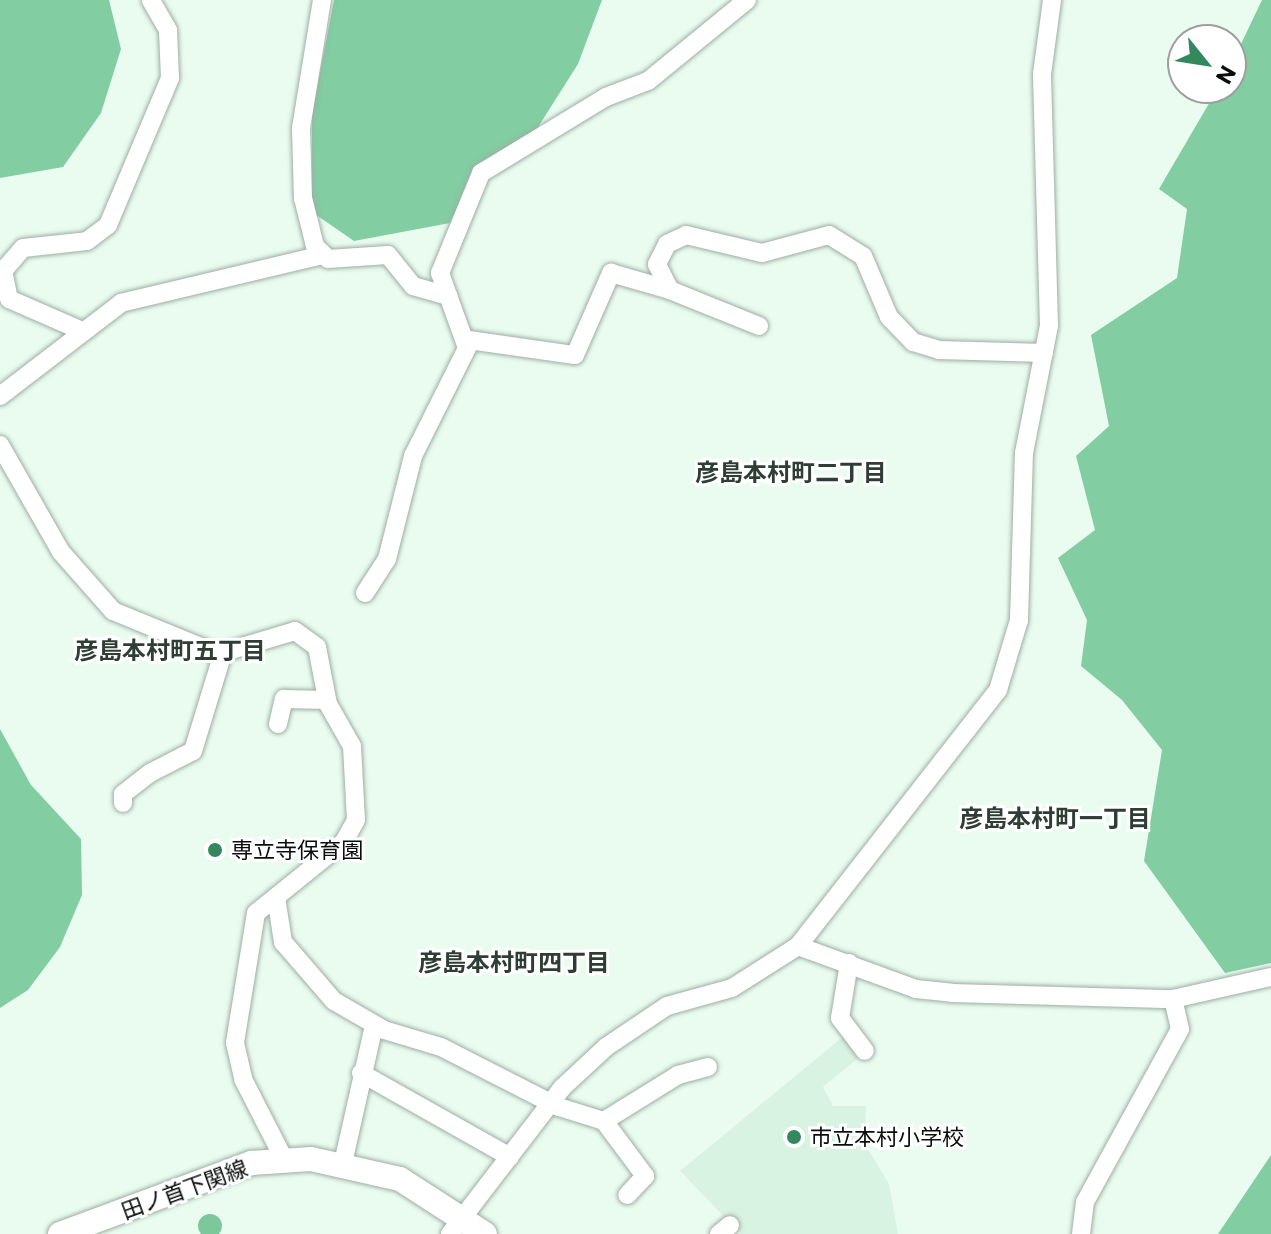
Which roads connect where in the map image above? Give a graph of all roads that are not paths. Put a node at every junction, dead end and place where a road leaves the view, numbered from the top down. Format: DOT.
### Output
graph roads {
  1 [pos="151,0"];
  2 [pos="322,0"];
  3 [pos="747,0"];
  4 [pos="1052,0"];
  5 [pos="323,255"];
  6 [pos="670,290"];
  7 [pos="449,296"];
  8 [pos="759,326"];
  9 [pos="80,330"];
  10 [pos="469,340"];
  11 [pos="1044,353"];
  12 [pos="0,396"];
  13 [pos="0,445"];
  14 [pos="365,593"];
  15 [pos="223,653"];
  16 [pos="327,700"];
  17 [pos="278,724"];
  18 [pos="123,803"];
  19 [pos="276,897"];
  20 [pos="798,946"];
  21 [pos="849,963"];
  22 [pos="1271,977"];
  23 [pos="1173,999"];
  24 [pos="374,1025"];
  25 [pos="865,1051"];
  26 [pos="708,1067"];
  27 [pos="361,1073"];
  28 [pos="551,1102"];
  29 [pos="604,1121"];
  30 [pos="510,1157"];
  31 [pos="284,1159"];
  32 [pos="343,1163"];
  33 [pos="627,1195"];
  34 [pos="457,1225"];
  35 [pos="60,1234"];
  36 [pos="485,1234"];
  37 [pos="1081,1234"];
  1 -- 9 [label="street"];
  2 -- 5 [label="street"];
  3 -- 7 [label="street"];
  4 -- 11 [label="street"];
  5 -- 7 [label="street"];
  5 -- 9 [label="street"];
  6 -- 8 [label="street"];
  6 -- 10 [label="street"];
  6 -- 11 [label="street"];
  7 -- 10 [label="street"];
  9 -- 12 [label="street"];
  10 -- 14 [label="street"];
  11 -- 20 [label="street"];
  13 -- 15 [label="street"];
  15 -- 16 [label="street"];
  15 -- 18 [label="street"];
  16 -- 17 [label="street"];
  16 -- 19 [label="street"];
  19 -- 24 [label="street"];
  19 -- 31 [label="street"];
  20 -- 21 [label="street"];
  20 -- 28 [label="street"];
  21 -- 23 [label="street"];
  21 -- 25 [label="street"];
  22 -- 23 [label="street"];
  23 -- 37 [label="street"];
  24 -- 27 [label="street"];
  24 -- 28 [label="street"];
  26 -- 29 [label="street"];
  27 -- 30 [label="street"];
  27 -- 32 [label="street"];
  28 -- 29 [label="street"];
  28 -- 30 [label="street"];
  29 -- 33 [label="street"];
  30 -- 34 [label="street"];
  31 -- 32 [label="main road, 田ノ首下関線"];
  31 -- 35 [label="main road, 田ノ首下関線"];
  32 -- 34 [label="main road, 田ノ首下関線"];
  34 -- 36 [label="main road, 田ノ首下関線"];
}
